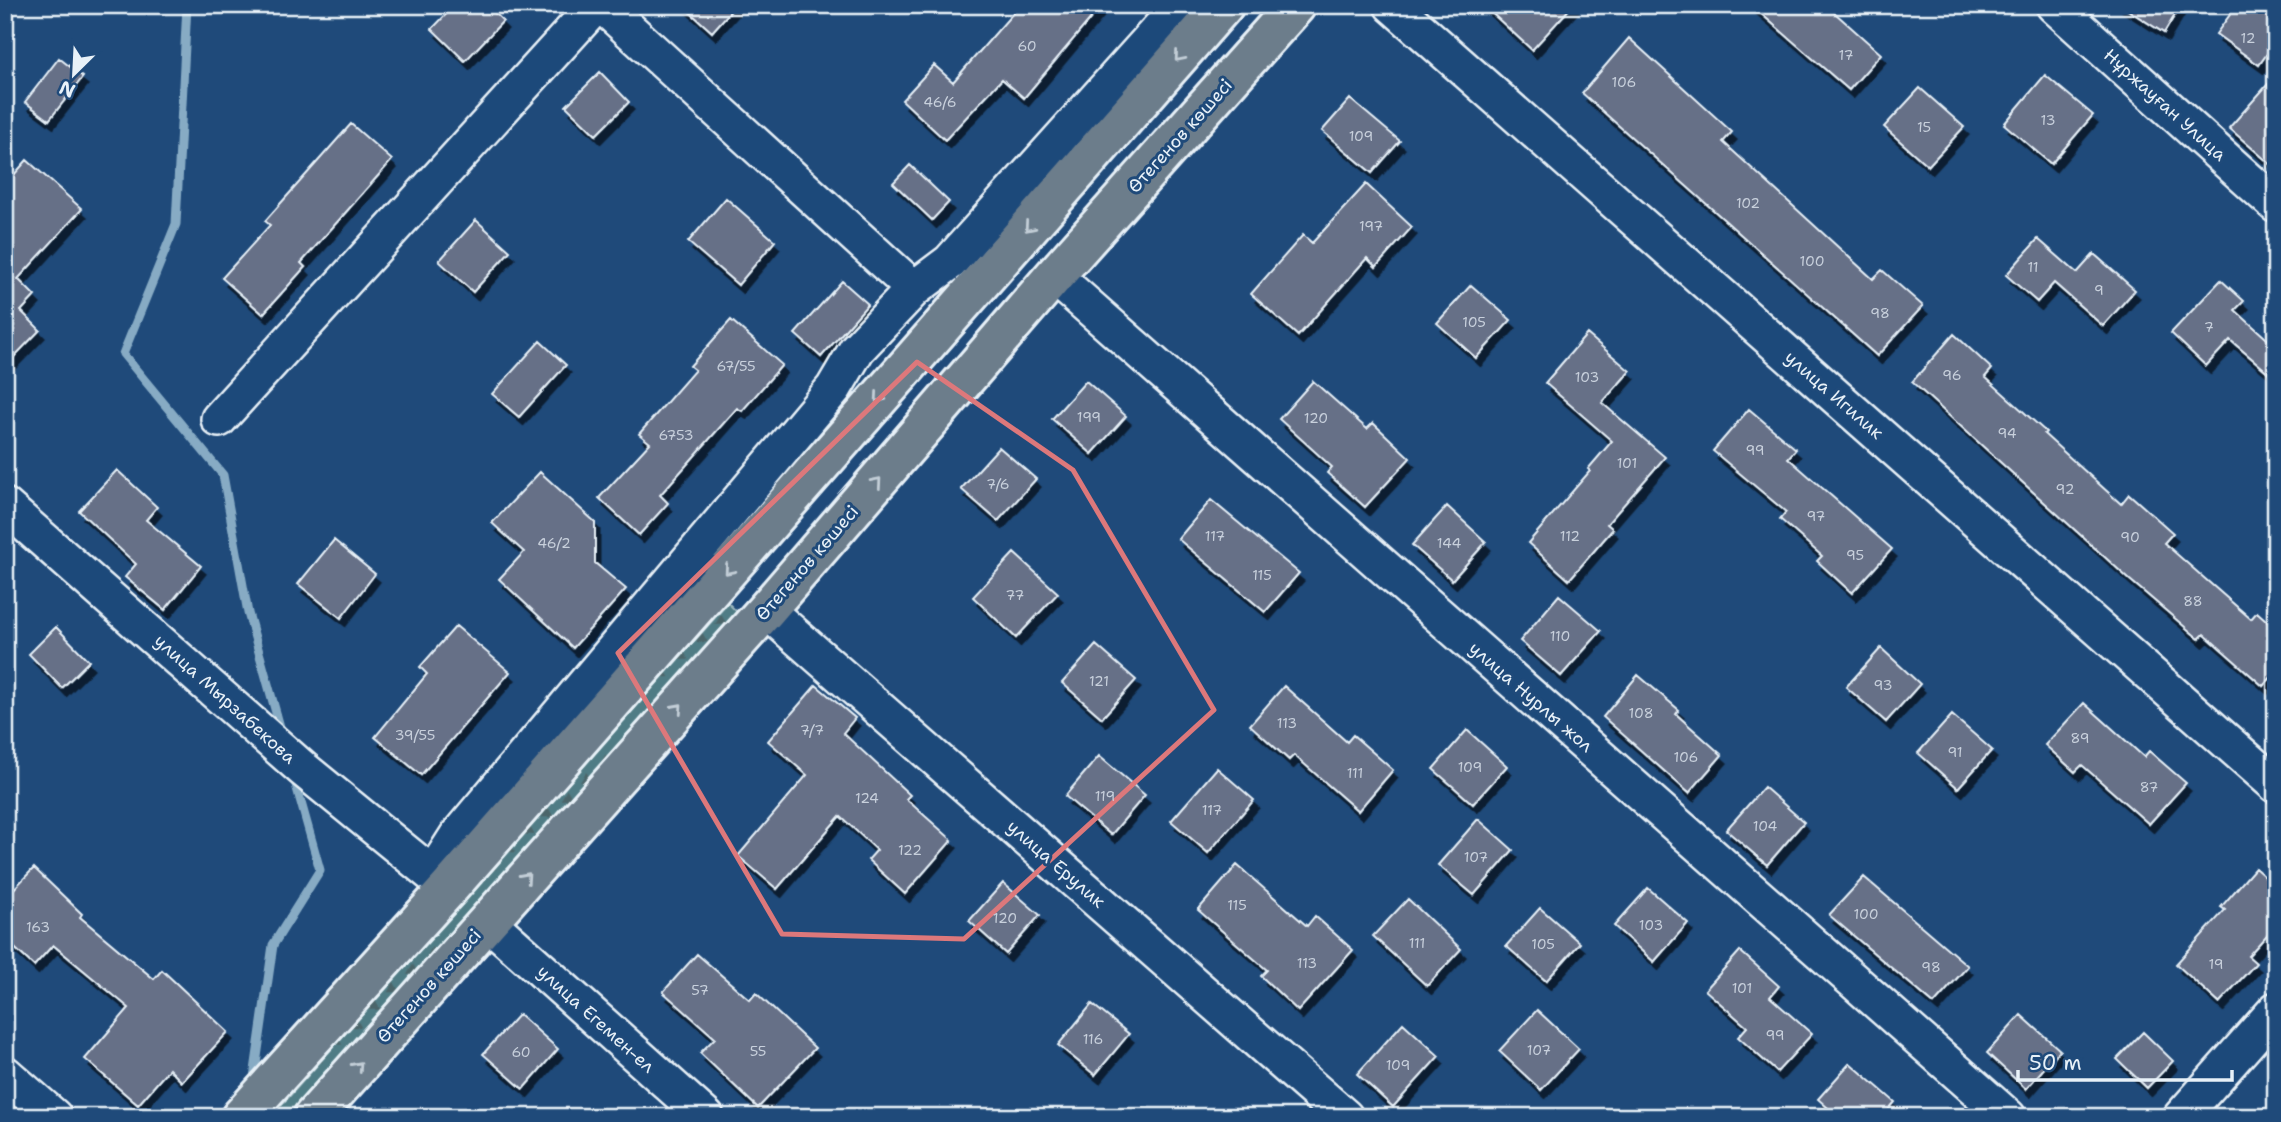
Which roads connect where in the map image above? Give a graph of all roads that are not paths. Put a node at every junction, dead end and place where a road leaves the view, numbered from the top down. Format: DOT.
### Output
graph roads {
  1 [pos="596,5"];
  2 [pos="602,5"];
  3 [pos="1181,5"];
  4 [pos="1224,5"];
  5 [pos="1296,5"];
  6 [pos="1392,5"];
  7 [pos="2054,5"];
  8 [pos="1143,98"];
  9 [pos="1183,132"];
  10 [pos="2276,205"];
  11 [pos="1054,276"];
  12 [pos="914,289"];
  13 [pos="219,419"];
  14 [pos="5,506"];
  15 [pos="766,610"];
  16 [pos="2276,785"];
  17 [pos="441,881"];
  18 [pos="487,921"];
  19 [pos="2276,1010"];
  20 [pos="5,1074"];
  21 [pos="54,1117"];
  22 [pos="241,1117"];
  23 [pos="313,1117"];
  24 [pos="706,1117"];
  25 [pos="1345,1117"];
  26 [pos="2008,1117"];
  27 [pos="2181,1117"];
  1 -- 13 [label="street"];
  2 -- 12 [label="street"];
  3 -- 12 [label="street"];
  4 -- 8 [label="main road, one-way"];
  5 -- 9 [label="main road, Өтегенов көшесі"];
  6 -- 16 [label="street, улица Игилик"];
  7 -- 10 [label="street, Нұржауған Улица"];
  8 -- 9 [label="main road"];
  8 -- 17 [label="main road, one-way"];
  9 -- 11 [label="main road, Өтегенов көшесі"];
  15 -- 11 [label="main road, Өтегенов көшесі, one-way"];
  11 -- 26 [label="street, улица Нурлы жол"];
  12 -- 17 [label="street"];
  14 -- 17 [label="street, улица Мырзабекова"];
  18 -- 15 [label="main road, Өтегенов көшесі, one-way"];
  15 -- 25 [label="street, улица Ерулик"];
  17 -- 22 [label="main road"];
  23 -- 18 [label="main road, Өтегенов көшесі, one-way"];
  18 -- 24 [label="street, улица Егемен-ел"];
  19 -- 27 [label="street"];
  20 -- 21 [label="street"];
}
